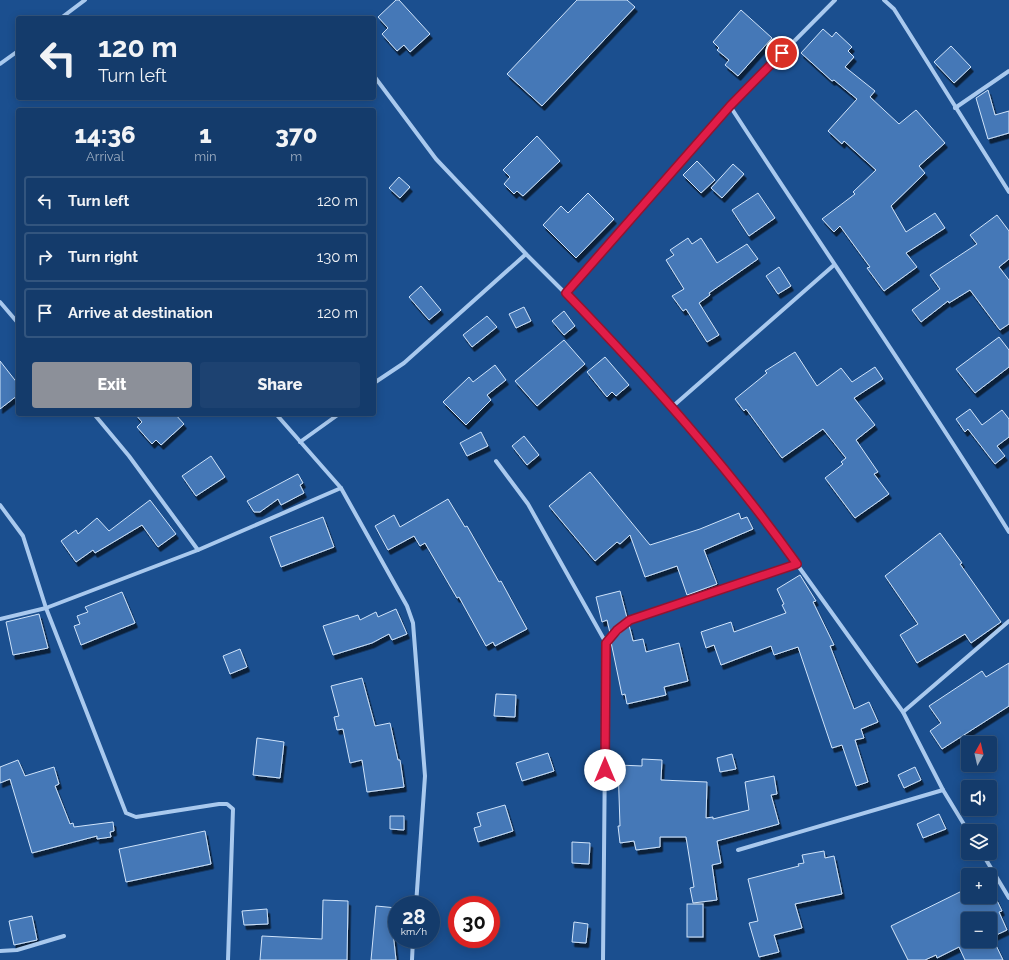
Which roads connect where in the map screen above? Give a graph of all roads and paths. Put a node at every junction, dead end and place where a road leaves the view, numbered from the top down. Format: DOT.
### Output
graph roads {
  1 [pos="85,0"];
  2 [pos="835,0"];
  3 [pos="884,0"];
  4 [pos="64,16"];
  5 [pos="16,52"];
  6 [pos="0,64"];
  7 [pos="1009,71"];
  8 [pos="376,79"];
  9 [pos="730,106"];
  10 [pos="955,108"];
  11 [pos="1009,192"];
  12 [pos="526,254"];
  13 [pos="834,266"];
  14 [pos="566,293"];
  15 [pos="0,302"];
  16 [pos="16,321"];
  17 [pos="376,382"];
  18 [pos="672,408"];
  19 [pos="96,416"];
  20 [pos="278,416"];
  21 [pos="336,416"];
  22 [pos="300,442"];
  23 [pos="496,461"];
  24 [pos="341,488"];
  25 [pos="0,505"];
  26 [pos="1009,532"];
  27 [pos="198,550"];
  28 [pos="797,564"];
  29 [pos="46,608"];
  30 [pos="0,619"];
  31 [pos="1009,621"];
  32 [pos="606,643"];
  33 [pos="903,712"];
  34 [pos="943,790"];
  35 [pos="964,824"];
  36 [pos="738,850"];
  37 [pos="986,860"];
  38 [pos="417,896"];
  39 [pos="1009,896"];
  40 [pos="64,936"];
  41 [pos="413,948"];
  42 [pos="0,951"];
  43 [pos="228,960"];
  44 [pos="412,960"];
  45 [pos="603,960"];
  1 -- 4 [label="street"];
  2 -- 9 [label="street"];
  3 -- 10 [label="street"];
  5 -- 6 [label="street"];
  7 -- 10 [label="street"];
  8 -- 12 [label="street"];
  9 -- 13 [label="street"];
  9 -- 14 [label="street"];
  10 -- 11 [label="street"];
  12 -- 14 [label="street"];
  12 -- 17 [label="street"];
  13 -- 18 [label="street"];
  13 -- 26 [label="street"];
  14 -- 18 [label="street"];
  15 -- 16 [label="street"];
  18 -- 28 [label="street"];
  19 -- 27 [label="street"];
  20 -- 22 [label="street"];
  21 -- 22 [label="street"];
  22 -- 24 [label="street"];
  23 -- 32 [label="street"];
  24 -- 27 [label="street"];
  24 -- 38 [label="street"];
  25 -- 29 [label="street"];
  27 -- 29 [label="street"];
  28 -- 32 [label="street"];
  28 -- 33 [label="street"];
  29 -- 30 [label="street"];
  29 -- 43 [label="street"];
  31 -- 33 [label="street"];
  32 -- 45 [label="street"];
  33 -- 34 [label="street"];
  34 -- 35 [label="street"];
  34 -- 36 [label="street"];
  37 -- 39 [label="street"];
  40 -- 42 [label="street"];
  41 -- 44 [label="street"];
}
